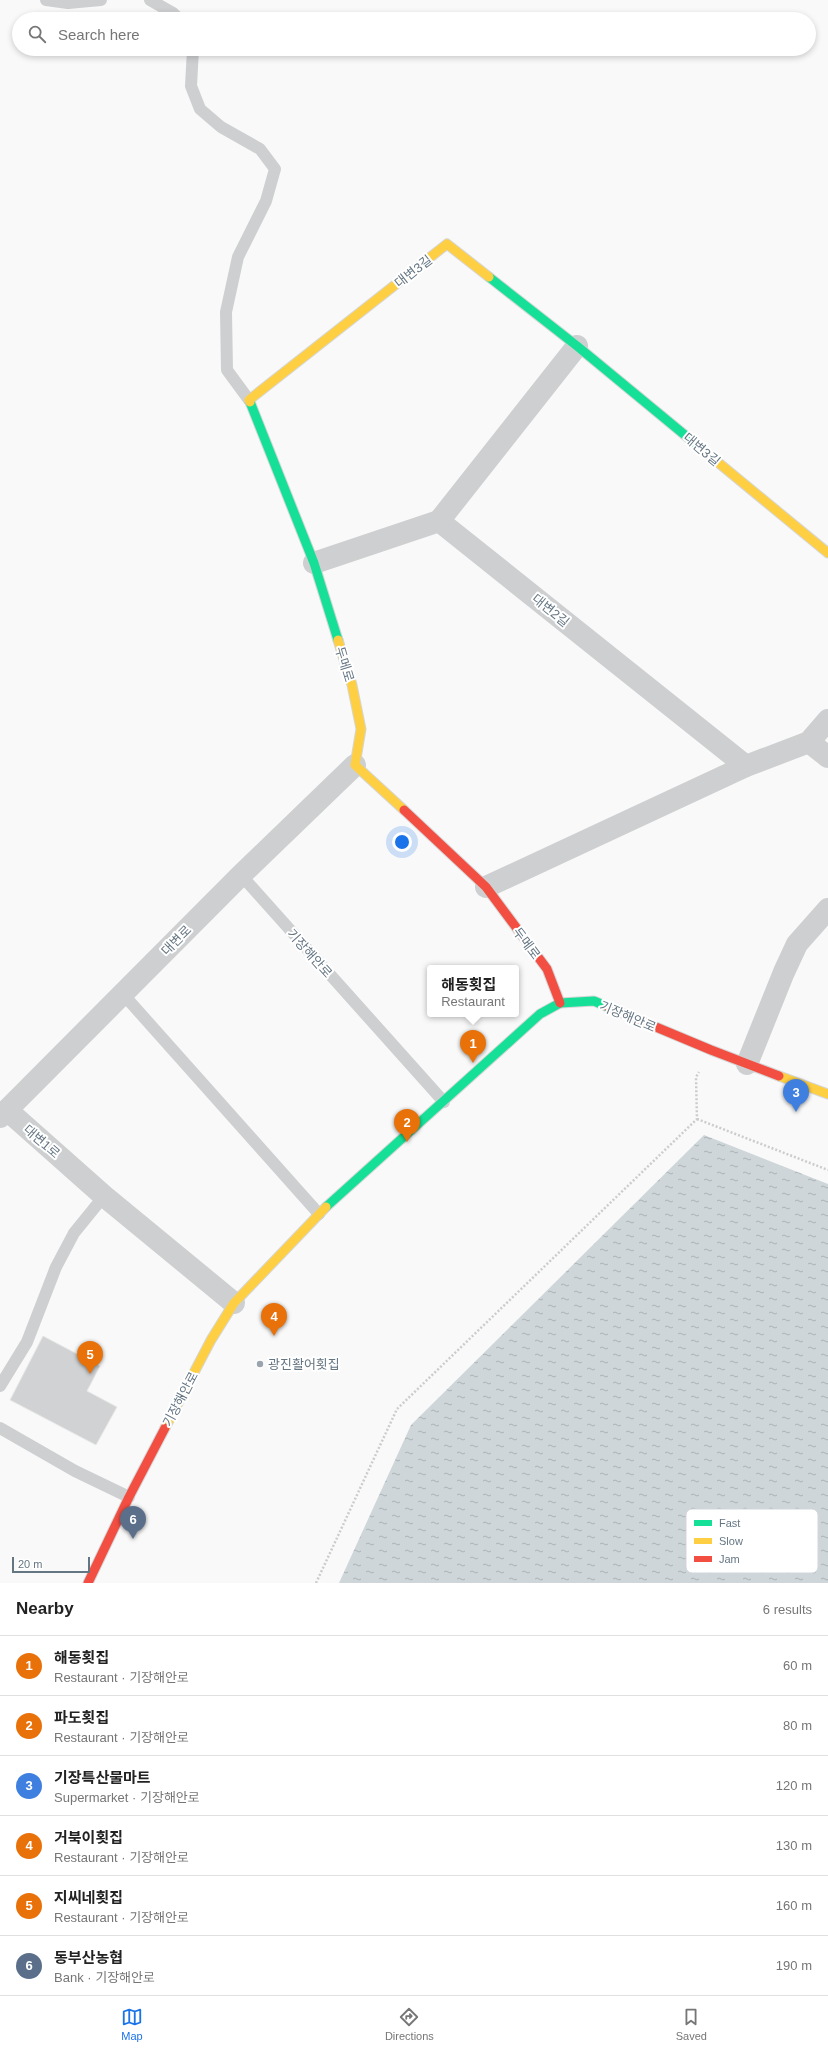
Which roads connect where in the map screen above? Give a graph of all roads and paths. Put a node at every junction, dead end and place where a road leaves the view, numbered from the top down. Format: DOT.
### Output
graph roads {
  1 [pos="46,0"];
  2 [pos="102,0"];
  3 [pos="150,0"];
  4 [pos="168,12"];
  5 [pos="192,56"];
  6 [pos="577,346"];
  7 [pos="248,400"];
  8 [pos="439,520"];
  9 [pos="828,553"];
  10 [pos="314,563"];
  11 [pos="828,720"];
  12 [pos="809,742"];
  13 [pos="828,757"];
  14 [pos="355,765"];
  15 [pos="746,766"];
  16 [pos="241,875"];
  17 [pos="486,887"];
  18 [pos="825,912"];
  19 [pos="123,994"];
  20 [pos="560,1003"];
  21 [pos="711,1050"];
  22 [pos="748,1064"];
  23 [pos="828,1094"];
  24 [pos="444,1102"];
  25 [pos="4,1114"];
  26 [pos="697,1119"];
  27 [pos="828,1170"];
  28 [pos="104,1196"];
  29 [pos="319,1214"];
  30 [pos="234,1303"];
  31 [pos="0,1386"];
  32 [pos="0,1428"];
  33 [pos="129,1497"];
  34 [pos="88,1583"];
  35 [pos="316,1583"];
  1 -- 2 [label="lane"];
  3 -- 4 [label="lane"];
  5 -- 7 [label="lane"];
  6 -- 7 [label="street, 대변3길"];
  6 -- 8 [label="street"];
  6 -- 9 [label="street, 대변3길"];
  7 -- 10 [label="street, 두메로"];
  8 -- 10 [label="street"];
  8 -- 15 [label="street, 대변2길"];
  10 -- 14 [label="street, 두메로"];
  11 -- 12 [label="street"];
  12 -- 13 [label="street"];
  12 -- 15 [label="street"];
  14 -- 16 [label="street, 대변로"];
  14 -- 17 [label="street, 두메로"];
  15 -- 17 [label="street"];
  16 -- 19 [label="street, 대변로"];
  16 -- 24 [label="lane, 기장해안로"];
  17 -- 20 [label="street, 두메로"];
  18 -- 22 [label="street"];
  19 -- 25 [label="street, 대변로"];
  19 -- 29 [label="lane"];
  20 -- 21 [label="street, 기장해안로"];
  20 -- 24 [label="street, 기장해안로"];
  21 -- 22 [label="street, 기장해안로"];
  21 -- 26 [label="path"];
  22 -- 23 [label="street, 기장해안로"];
  24 -- 29 [label="street, 기장해안로"];
  25 -- 28 [label="street, 대변1로"];
  26 -- 27 [label="path"];
  26 -- 35 [label="path"];
  28 -- 30 [label="street"];
  28 -- 31 [label="lane"];
  29 -- 30 [label="street, 기장해안로"];
  30 -- 33 [label="street, 기장해안로"];
  32 -- 33 [label="lane"];
  33 -- 34 [label="street, 기장해안로"];
}
